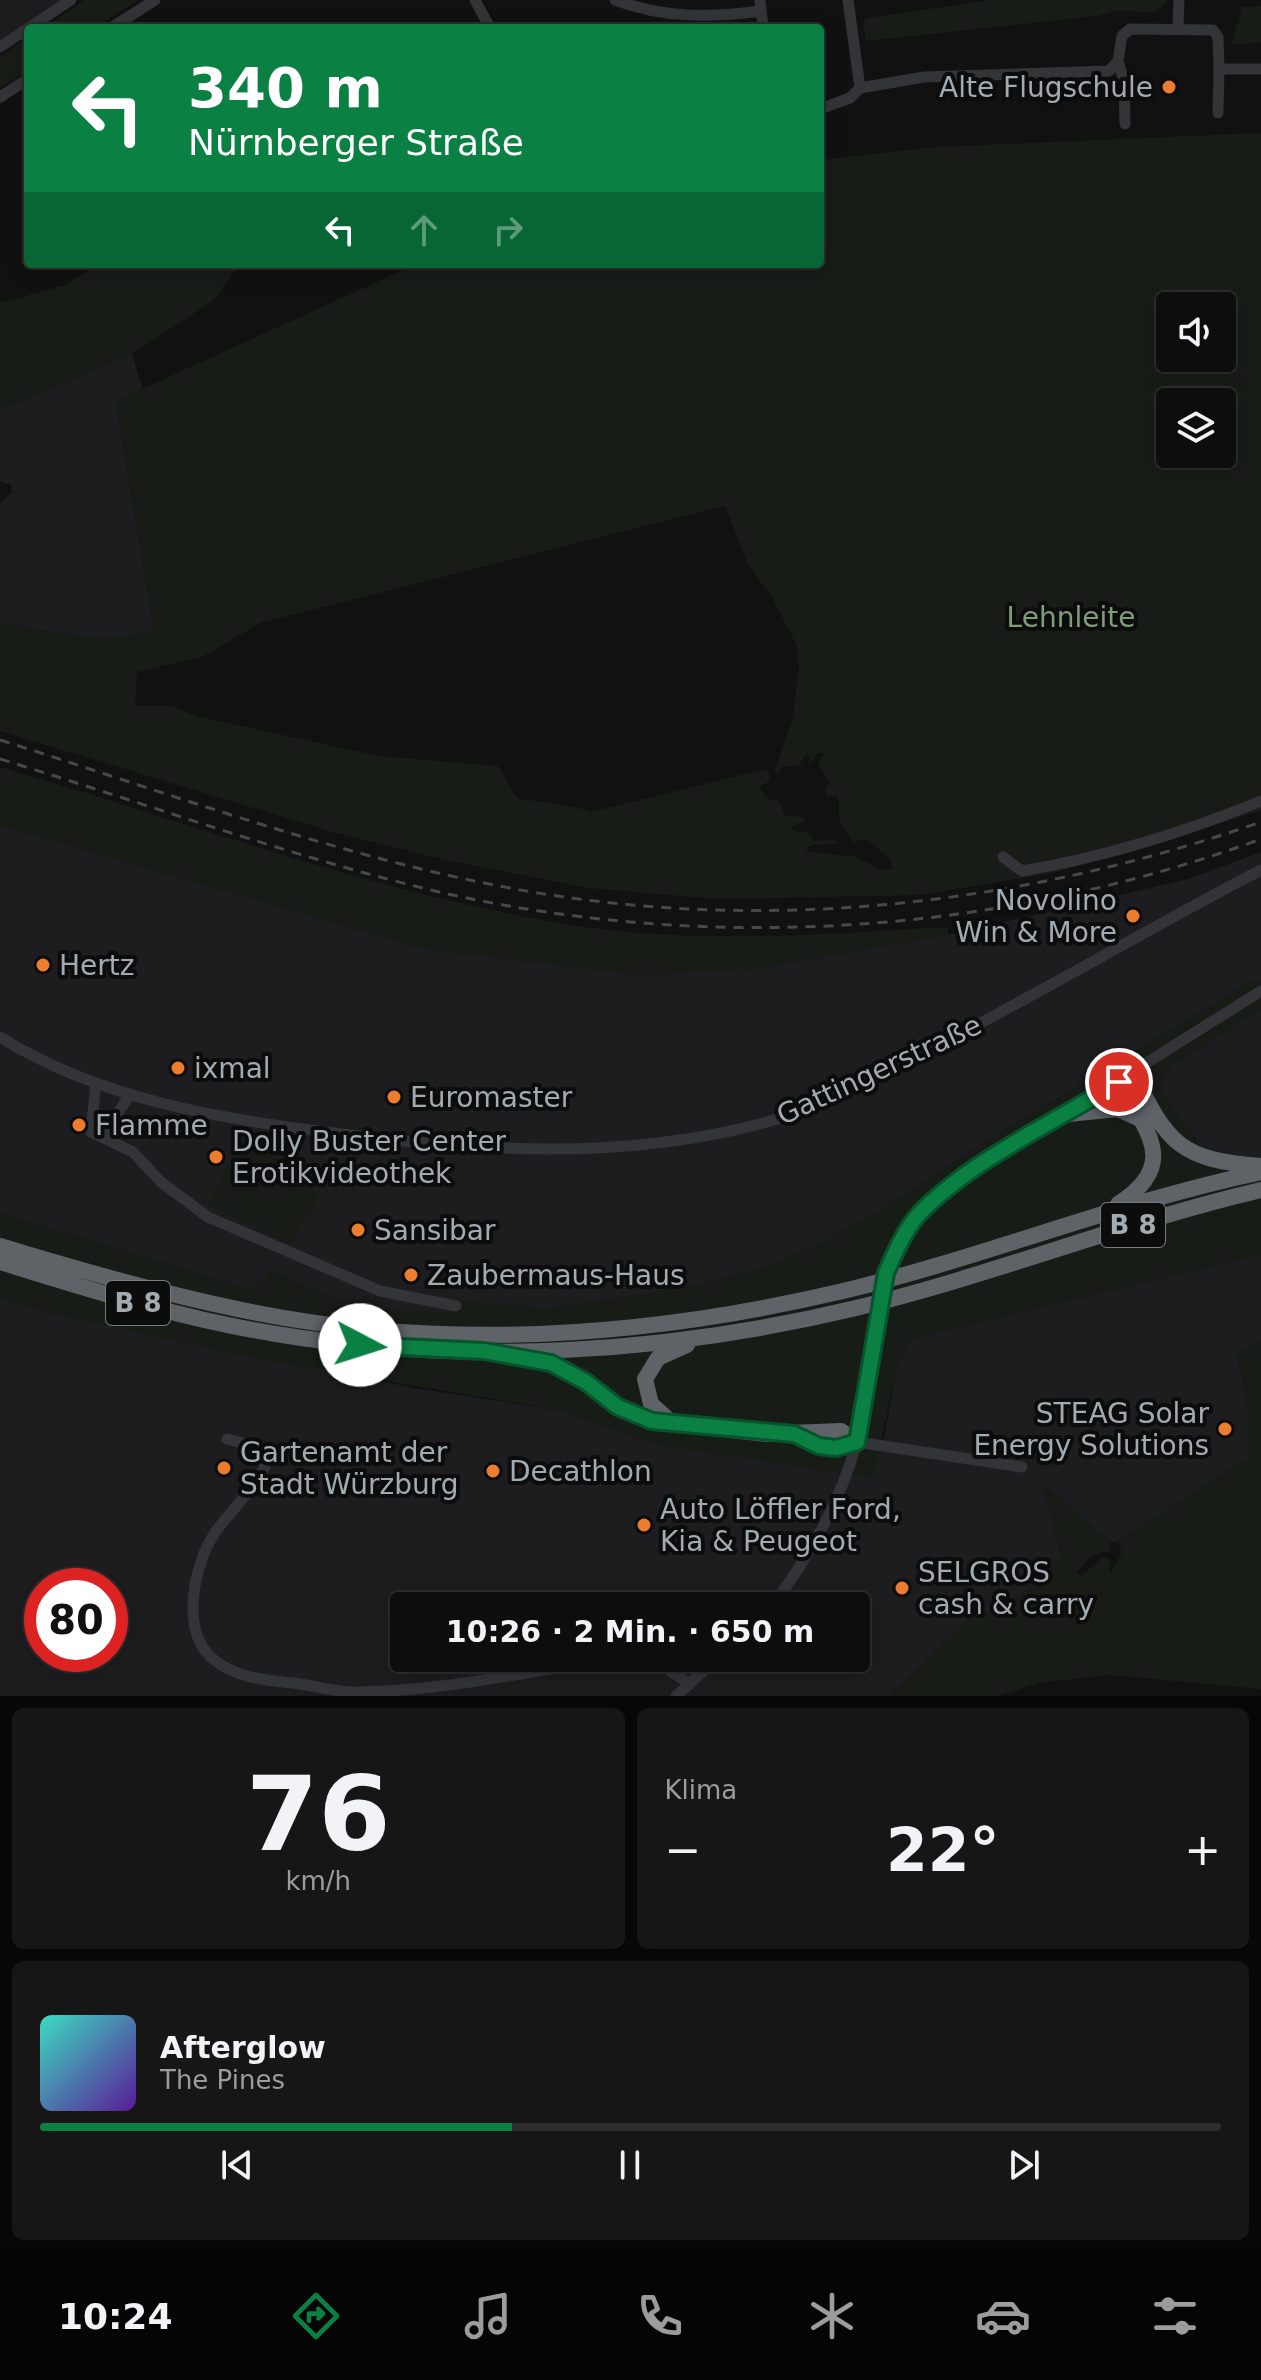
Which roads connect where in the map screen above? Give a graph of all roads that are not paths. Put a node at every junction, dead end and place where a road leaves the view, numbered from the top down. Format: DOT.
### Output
graph roads {
  1 [pos="71,0"];
  2 [pos="155,0"];
  3 [pos="475,0"];
  4 [pos="615,0"];
  5 [pos="848,0"];
  6 [pos="1179,0"];
  7 [pos="760,5"];
  8 [pos="35,24"];
  9 [pos="117,24"];
  10 [pos="488,24"];
  11 [pos="1178,28"];
  12 [pos="24,31"];
  13 [pos="0,47"];
  14 [pos="1118,61"];
  15 [pos="1219,69"];
  16 [pos="1261,69"];
  17 [pos="24,82"];
  18 [pos="860,88"];
  19 [pos="0,97"];
  20 [pos="824,108"];
  21 [pos="1218,113"];
  22 [pos="1125,124"];
  23 [pos="1261,801"];
  24 [pos="1003,857"];
  25 [pos="1261,870"];
  26 [pos="1261,991"];
  27 [pos="0,1037"];
  28 [pos="1126,1078"];
  29 [pos="96,1083"];
  30 [pos="130,1094"];
  31 [pos="1068,1114"];
  32 [pos="1140,1119"];
  33 [pos="103,1137"];
  34 [pos="1261,1169"];
  35 [pos="1261,1190"];
  36 [pos="1100,1215"];
  37 [pos="0,1246"];
  38 [pos="0,1262"];
  39 [pos="456,1306"];
  40 [pos="725,1334"];
  41 [pos="484,1351"];
  42 [pos="675,1425"];
  43 [pos="227,1439"];
  44 [pos="857,1442"];
  45 [pos="1022,1467"];
  46 [pos="783,1592"];
  47 [pos="528,1672"];
  48 [pos="672,1672"];
  49 [pos="703,1672"];
  50 [pos="690,1684"];
  51 [pos="676,1696"];
  1 -- 8 [label="street"];
  2 -- 9 [label="street"];
  3 -- 10 [label="street"];
  4 -- 7 [label="street"];
  5 -- 18 [label="street"];
  6 -- 11 [label="street"];
  11 -- 14 [label="street"];
  11 -- 15 [label="street"];
  12 -- 13 [label="street"];
  14 -- 18 [label="street"];
  14 -- 22 [label="street"];
  15 -- 16 [label="street"];
  15 -- 21 [label="street"];
  17 -- 19 [label="street"];
  18 -- 20 [label="street"];
  23 -- 24 [label="street"];
  25 -- 30 [label="street, Gattingerstraße"];
  26 -- 28 [label="street"];
  27 -- 29 [label="street, Gattingerstraße"];
  28 -- 31 [label="street"];
  28 -- 32 [label="highway"];
  28 -- 34 [label="highway"];
  29 -- 30 [label="street, Gattingerstraße"];
  29 -- 33 [label="street"];
  30 -- 33 [label="street"];
  31 -- 32 [label="highway"];
  31 -- 44 [label="street, bridge"];
  32 -- 36 [label="highway"];
  33 -- 39 [label="street"];
  34 -- 36 [label="highway, B 8"];
  35 -- 40 [label="highway, B 8"];
  36 -- 37 [label="highway, B 8"];
  38 -- 41 [label="highway, B 8"];
  40 -- 41 [label="highway, B 8"];
  40 -- 42 [label="highway"];
  41 -- 42 [label="highway"];
  42 -- 44 [label="highway"];
  43 -- 47 [label="street"];
  44 -- 45 [label="street"];
  44 -- 46 [label="street"];
  48 -- 50 [label="street"];
  49 -- 50 [label="street"];
  50 -- 51 [label="street"];
}
